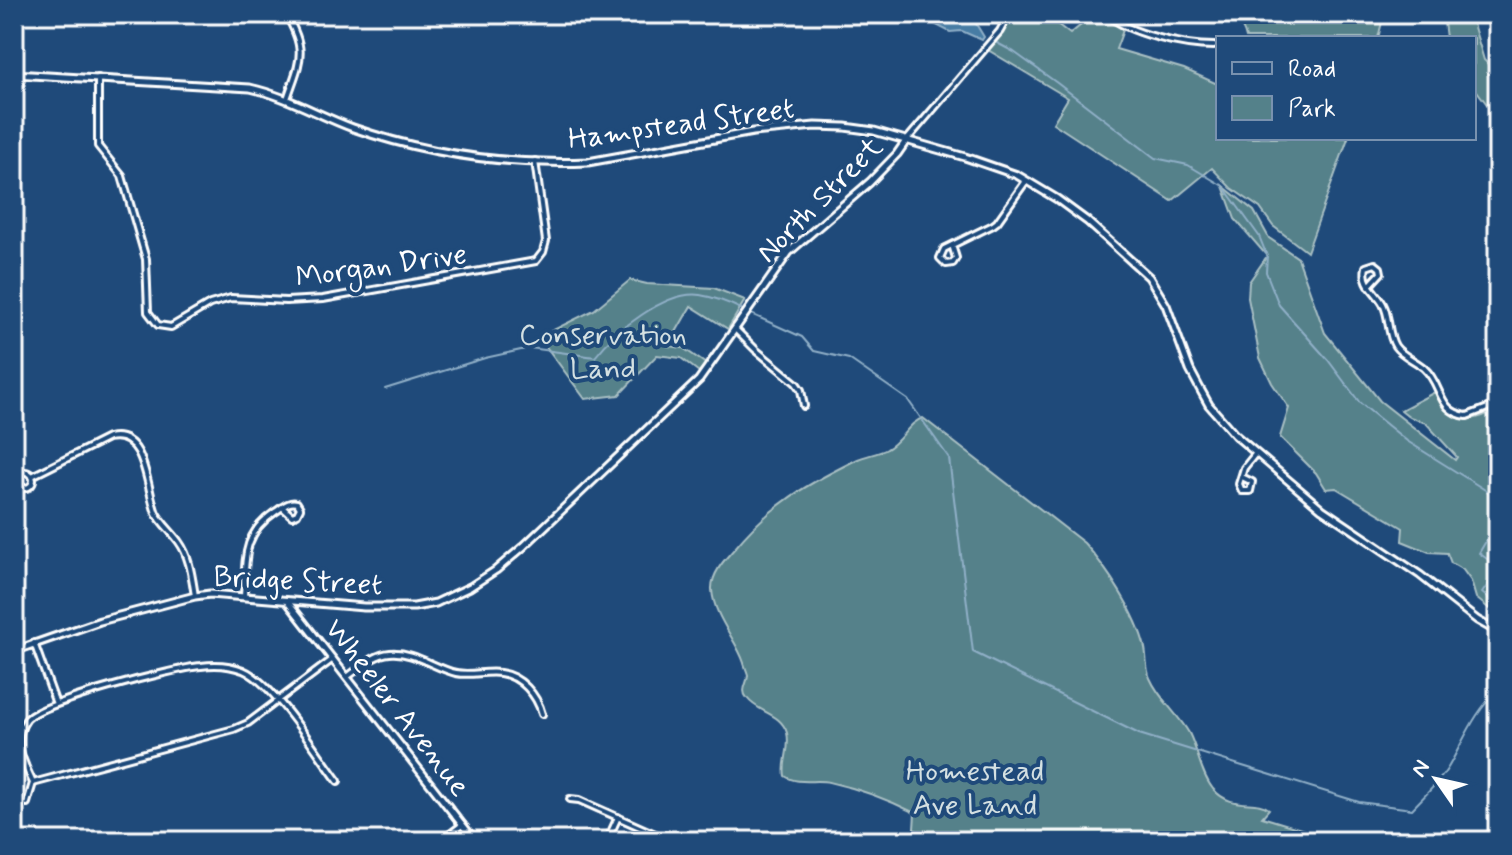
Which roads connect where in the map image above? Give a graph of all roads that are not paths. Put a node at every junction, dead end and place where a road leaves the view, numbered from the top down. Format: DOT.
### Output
graph roads {
  1 [pos="286,14"];
  2 [pos="1009,14"];
  3 [pos="1017,14"];
  4 [pos="1051,14"];
  5 [pos="1106,14"];
  6 [pos="1214,46"];
  7 [pos="14,74"];
  8 [pos="98,78"];
  9 [pos="287,99"];
  10 [pos="906,141"];
  11 [pos="535,161"];
  12 [pos="1026,180"];
  13 [pos="952,245"];
  14 [pos="1369,286"];
  15 [pos="735,329"];
  16 [pos="1498,404"];
  17 [pos="804,406"];
  18 [pos="1256,453"];
  19 [pos="32,476"];
  20 [pos="1242,477"];
  21 [pos="282,507"];
  22 [pos="485,578"];
  23 [pos="195,596"];
  24 [pos="244,597"];
  25 [pos="286,600"];
  26 [pos="1498,632"];
  27 [pos="34,643"];
  28 [pos="14,651"];
  29 [pos="333,659"];
  30 [pos="347,677"];
  31 [pos="278,701"];
  32 [pos="56,704"];
  33 [pos="542,714"];
  34 [pos="338,781"];
  35 [pos="33,783"];
  36 [pos="570,799"];
  37 [pos="27,803"];
  38 [pos="618,817"];
  39 [pos="462,825"];
  40 [pos="1498,825"];
  41 [pos="1491,838"];
  42 [pos="441,841"];
  43 [pos="475,841"];
  44 [pos="607,841"];
  45 [pos="671,841"];
  46 [pos="783,841"];
  47 [pos="821,841"];
  48 [pos="1476,841"];
  1 -- 9 [label="street"];
  2 -- 10 [label="street, North Street"];
  3 -- 4 [label="street"];
  5 -- 6 [label="street"];
  7 -- 8 [label="main road, Hampstead Street"];
  8 -- 9 [label="main road, Hampstead Street"];
  8 -- 11 [label="street, Morgan Drive"];
  9 -- 11 [label="main road, Hampstead Street"];
  10 -- 11 [label="main road, Hampstead Street"];
  10 -- 12 [label="main road, Hampstead Street"];
  10 -- 15 [label="main road, North Street"];
  12 -- 13 [label="street"];
  12 -- 18 [label="main road, Hampstead Street"];
  13 -- 13 [label="street"];
  14 -- 14 [label="street"];
  14 -- 16 [label="street"];
  15 -- 17 [label="street"];
  15 -- 22 [label="main road, North Street"];
  18 -- 20 [label="street"];
  18 -- 26 [label="main road, Hampstead Street"];
  19 -- 23 [label="street"];
  21 -- 24 [label="street"];
  22 -- 25 [label="main road, Bridge Street"];
  23 -- 24 [label="main road, Bridge Street"];
  23 -- 27 [label="main road, Bridge Street"];
  24 -- 25 [label="main road, Bridge Street"];
  25 -- 29 [label="main road, Wheeler Avenue"];
  27 -- 28 [label="main road, Bridge Street"];
  27 -- 32 [label="street"];
  29 -- 30 [label="main road, Wheeler Avenue"];
  29 -- 31 [label="street"];
  30 -- 33 [label="street"];
  30 -- 39 [label="main road, Wheeler Avenue"];
  31 -- 32 [label="street"];
  31 -- 34 [label="street"];
  31 -- 35 [label="street"];
  32 -- 35 [label="street"];
  35 -- 37 [label="street"];
  36 -- 38 [label="street"];
  38 -- 44 [label="street"];
  38 -- 45 [label="street"];
  39 -- 42 [label="street"];
  39 -- 43 [label="main road, Wheeler Avenue"];
  40 -- 41 [label="main road"];
  41 -- 48 [label="main road"];
  46 -- 47 [label="street"];
}
